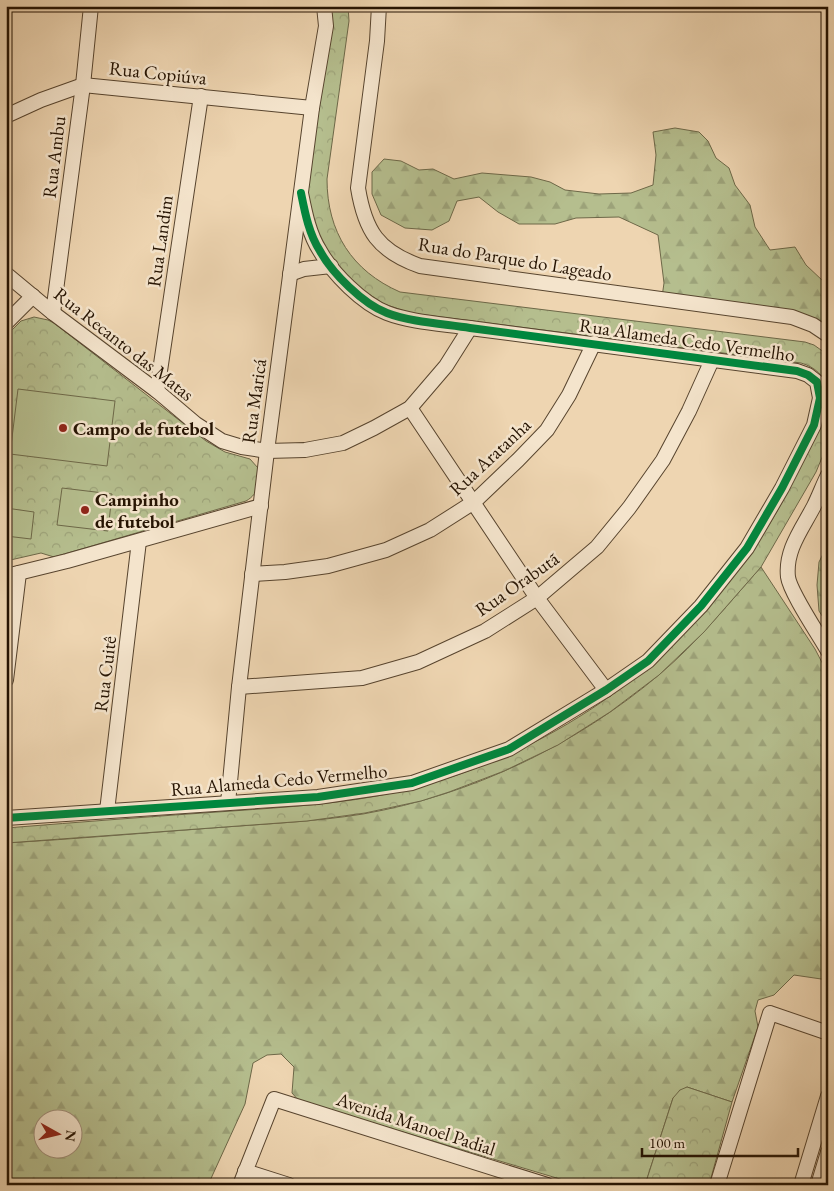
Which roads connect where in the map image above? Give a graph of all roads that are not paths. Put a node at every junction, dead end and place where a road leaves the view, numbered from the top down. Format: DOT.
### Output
graph roads {
  1 [pos="91,6"];
  2 [pos="324,6"];
  3 [pos="379,6"];
  4 [pos="83,85"];
  5 [pos="201,96"];
  6 [pos="312,108"];
  7 [pos="6,116"];
  8 [pos="301,193"];
  9 [pos="331,266"];
  10 [pos="6,274"];
  11 [pos="290,274"];
  12 [pos="33,296"];
  13 [pos="53,313"];
  14 [pos="6,323"];
  15 [pos="470,328"];
  16 [pos="828,335"];
  17 [pos="594,343"];
  18 [pos="712,360"];
  19 [pos="157,391"];
  20 [pos="410,408"];
  21 [pos="267,451"];
  22 [pos="828,475"];
  23 [pos="474,502"];
  24 [pos="261,506"];
  25 [pos="139,541"];
  26 [pos="12,574"];
  27 [pos="252,574"];
  28 [pos="537,598"];
  29 [pos="828,651"];
  30 [pos="6,680"];
  31 [pos="239,686"];
  32 [pos="606,690"];
  33 [pos="228,803"];
  34 [pos="107,811"];
  35 [pos="6,818"];
  36 [pos="828,1033"];
  37 [pos="828,1096"];
  38 [pos="828,1152"];
  39 [pos="242,1178"];
  40 [pos="803,1178"];
  41 [pos="822,1181"];
  42 [pos="289,1185"];
  43 [pos="547,1185"];
  44 [pos="717,1185"];
  1 -- 4 [label="street, Rua Ambu"];
  2 -- 6 [label="street, Rua Maricá"];
  3 -- 16 [label="street, Rua do Parque do Lageado"];
  4 -- 5 [label="street, Rua Copiúva"];
  4 -- 7 [label="street, Rua Copiúva"];
  4 -- 13 [label="street, Rua Ambu"];
  5 -- 6 [label="street, Rua Copiúva"];
  5 -- 19 [label="street, Rua Landim"];
  6 -- 8 [label="street, Rua Maricá"];
  8 -- 9 [label="street, Rua Alameda Cedo Vermelho"];
  8 -- 11 [label="street, Rua Maricá"];
  9 -- 11 [label="street"];
  9 -- 15 [label="street, Rua Alameda Cedo Vermelho"];
  10 -- 12 [label="street, Rua Recanto das Matas"];
  11 -- 21 [label="street, Rua Maricá"];
  12 -- 13 [label="street, Rua Recanto das Matas"];
  12 -- 14 [label="street"];
  13 -- 19 [label="street, Rua Recanto das Matas"];
  15 -- 17 [label="street, Rua Alameda Cedo Vermelho"];
  15 -- 20 [label="street, Rua Recanto das Matas"];
  17 -- 18 [label="street, Rua Alameda Cedo Vermelho"];
  17 -- 23 [label="street, Rua Aratanha"];
  18 -- 28 [label="street, Rua Orabutã"];
  18 -- 32 [label="street, Rua Alameda Cedo Vermelho"];
  19 -- 21 [label="street, Rua Recanto das Matas"];
  20 -- 21 [label="street, Rua Recanto das Matas"];
  20 -- 23 [label="street"];
  21 -- 24 [label="street, Rua Maricá"];
  22 -- 29 [label="street"];
  23 -- 27 [label="street, Rua Aratanha"];
  23 -- 28 [label="street"];
  24 -- 25 [label="street"];
  24 -- 27 [label="street, Rua Maricá"];
  25 -- 26 [label="street"];
  25 -- 34 [label="street, Rua Cuitê"];
  26 -- 30 [label="street"];
  27 -- 31 [label="street, Rua Maricá"];
  28 -- 31 [label="street, Rua Orabutã"];
  28 -- 32 [label="street"];
  31 -- 33 [label="street, Rua Maricá"];
  32 -- 33 [label="street, Rua Alameda Cedo Vermelho"];
  33 -- 34 [label="street, Rua Alameda Cedo Vermelho"];
  34 -- 35 [label="street, Rua Alameda Cedo Vermelho"];
  36 -- 44 [label="street"];
  37 -- 40 [label="street"];
  38 -- 41 [label="street"];
  39 -- 42 [label="street"];
  39 -- 43 [label="street, Avenida Manoel Padial"];
  40 -- 41 [label="street"];
}
